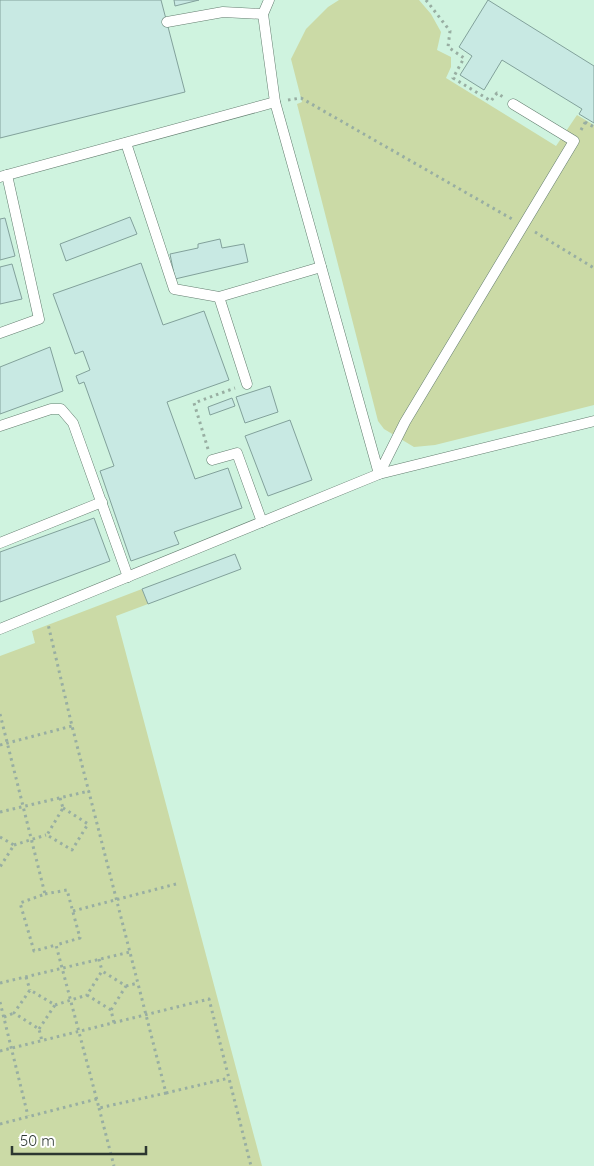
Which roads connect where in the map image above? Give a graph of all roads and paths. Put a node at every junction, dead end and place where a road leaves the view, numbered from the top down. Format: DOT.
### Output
graph roads {
  1 [pos="269,0"];
  2 [pos="426,0"];
  3 [pos="263,14"];
  4 [pos="167,22"];
  5 [pos="275,102"];
  6 [pos="513,104"];
  7 [pos="585,122"];
  8 [pos="594,127"];
  9 [pos="126,143"];
  10 [pos="4,176"];
  11 [pos="524,225"];
  12 [pos="321,267"];
  13 [pos="594,268"];
  14 [pos="219,297"];
  15 [pos="0,333"];
  16 [pos="247,384"];
  17 [pos="594,421"];
  18 [pos="0,426"];
  19 [pos="212,460"];
  20 [pos="379,474"];
  21 [pos="102,502"];
  22 [pos="262,522"];
  23 [pos="0,543"];
  24 [pos="128,577"];
  25 [pos="45,611"];
  26 [pos="0,630"];
  27 [pos="0,714"];
  28 [pos="72,726"];
  29 [pos="7,743"];
  30 [pos="0,745"];
  31 [pos="89,791"];
  32 [pos="60,798"];
  33 [pos="23,807"];
  34 [pos="63,808"];
  35 [pos="0,812"];
  36 [pos="97,821"];
  37 [pos="88,824"];
  38 [pos="47,834"];
  39 [pos="0,837"];
  40 [pos="31,839"];
  41 [pos="14,845"];
  42 [pos="0,868"];
  43 [pos="176,884"];
  44 [pos="45,894"];
  45 [pos="117,900"];
  46 [pos="73,912"];
  47 [pos="56,945"];
  48 [pos="130,952"];
  49 [pos="99,959"];
  50 [pos="62,968"];
  51 [pos="102,971"];
  52 [pos="26,977"];
  53 [pos="0,983"];
  54 [pos="138,983"];
  55 [pos="126,986"];
  56 [pos="30,990"];
  57 [pos="87,994"];
  58 [pos="71,1000"];
  59 [pos="0,1002"];
  60 [pos="55,1005"];
  61 [pos="112,1010"];
  62 [pos="14,1014"];
  63 [pos="146,1014"];
  64 [pos="4,1017"];
  65 [pos="114,1023"];
  66 [pos="39,1029"];
  67 [pos="79,1032"];
  68 [pos="42,1041"];
  69 [pos="11,1048"];
  70 [pos="0,1052"];
  71 [pos="229,1078"];
  72 [pos="166,1092"];
  73 [pos="97,1099"];
  74 [pos="99,1108"];
  75 [pos="28,1116"];
  76 [pos="0,1124"];
  77 [pos="114,1166"];
  78 [pos="251,1166"];
  1 -- 3 [label="lane"];
  2 -- 6 [label="path"];
  3 -- 4 [label="lane"];
  3 -- 5 [label="lane"];
  5 -- 9 [label="lane"];
  5 -- 11 [label="path"];
  5 -- 12 [label="lane"];
  6 -- 11 [label="lane"];
  7 -- 8 [label="path"];
  9 -- 10 [label="lane"];
  9 -- 14 [label="lane"];
  10 -- 15 [label="lane"];
  11 -- 13 [label="path"];
  11 -- 20 [label="lane"];
  12 -- 14 [label="lane"];
  12 -- 20 [label="lane"];
  14 -- 16 [label="lane"];
  16 -- 19 [label="path"];
  17 -- 20 [label="lane"];
  18 -- 21 [label="lane"];
  19 -- 22 [label="lane"];
  20 -- 22 [label="lane"];
  21 -- 23 [label="lane"];
  21 -- 24 [label="lane"];
  22 -- 24 [label="lane"];
  24 -- 25 [label="lane"];
  25 -- 26 [label="lane"];
  25 -- 28 [label="path"];
  27 -- 29 [label="path"];
  28 -- 29 [label="path"];
  28 -- 31 [label="path"];
  29 -- 30 [label="path"];
  29 -- 33 [label="path"];
  31 -- 32 [label="path"];
  31 -- 36 [label="path"];
  32 -- 33 [label="path"];
  32 -- 34 [label="path"];
  33 -- 35 [label="path"];
  33 -- 40 [label="path"];
  34 -- 37 [label="path"];
  34 -- 38 [label="path"];
  36 -- 37 [label="path"];
  36 -- 45 [label="path"];
  37 -- 38 [label="path"];
  38 -- 40 [label="path"];
  39 -- 41 [label="path"];
  40 -- 41 [label="path"];
  40 -- 44 [label="path"];
  41 -- 42 [label="path"];
  43 -- 45 [label="path"];
  44 -- 46 [label="path"];
  44 -- 47 [label="path"];
  45 -- 46 [label="path"];
  45 -- 48 [label="path"];
  46 -- 47 [label="path"];
  47 -- 50 [label="path"];
  48 -- 49 [label="path"];
  48 -- 54 [label="path"];
  49 -- 50 [label="path"];
  49 -- 51 [label="path"];
  50 -- 52 [label="path"];
  50 -- 58 [label="path"];
  51 -- 55 [label="path"];
  51 -- 57 [label="path"];
  52 -- 53 [label="path"];
  52 -- 56 [label="path"];
  54 -- 55 [label="path"];
  54 -- 63 [label="path"];
  55 -- 61 [label="path"];
  56 -- 60 [label="path"];
  56 -- 62 [label="path"];
  57 -- 58 [label="path"];
  57 -- 61 [label="path"];
  58 -- 60 [label="path"];
  58 -- 67 [label="path"];
  59 -- 64 [label="path"];
  60 -- 66 [label="path"];
  61 -- 65 [label="path"];
  62 -- 64 [label="path"];
  62 -- 66 [label="path"];
  63 -- 65 [label="path"];
  63 -- 71 [label="path"];
  63 -- 72 [label="path"];
  64 -- 69 [label="path"];
  65 -- 67 [label="path"];
  66 -- 68 [label="path"];
  67 -- 68 [label="path"];
  67 -- 73 [label="path"];
  68 -- 69 [label="path"];
  69 -- 70 [label="path"];
  69 -- 75 [label="path"];
  71 -- 72 [label="path"];
  71 -- 78 [label="path"];
  72 -- 74 [label="path"];
  73 -- 74 [label="path"];
  73 -- 75 [label="path"];
  74 -- 77 [label="path"];
  75 -- 76 [label="path"];
}
